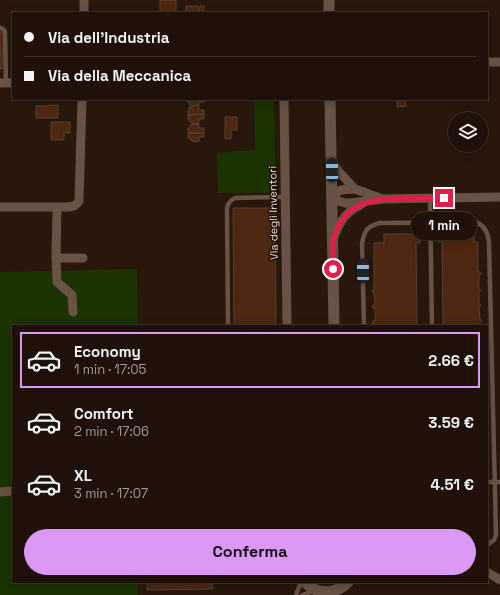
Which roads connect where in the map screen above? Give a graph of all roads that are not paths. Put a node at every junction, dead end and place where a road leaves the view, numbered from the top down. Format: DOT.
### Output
graph roads {
  1 [pos="84,0"];
  2 [pos="329,0"];
  3 [pos="84,12"];
  4 [pos="329,12"];
  5 [pos="0,28"];
  6 [pos="488,62"];
  7 [pos="500,62"];
  8 [pos="6,83"];
  9 [pos="82,100"];
  10 [pos="284,100"];
  11 [pos="330,100"];
  12 [pos="331,157"];
  13 [pos="355,189"];
  14 [pos="332,195"];
  15 [pos="285,197"];
  16 [pos="500,197"];
  17 [pos="430,198"];
  18 [pos="383,199"];
  19 [pos="0,207"];
  20 [pos="57,207"];
  21 [pos="430,223"];
  22 [pos="333,241"];
  23 [pos="56,258"];
  24 [pos="83,258"];
  25 [pos="73,312"];
  26 [pos="228,325"];
  27 [pos="287,325"];
  28 [pos="334,325"];
  29 [pos="364,325"];
  30 [pos="432,325"];
  31 [pos="497,482"];
  32 [pos="12,491"];
  33 [pos="0,492"];
  34 [pos="488,544"];
  35 [pos="488,573"];
  36 [pos="500,580"];
  37 [pos="301,583"];
  38 [pos="306,583"];
  39 [pos="344,588"];
  40 [pos="321,593"];
  41 [pos="296,595"];
  42 [pos="302,595"];
  1 -- 3 [label="street"];
  2 -- 4 [label="street"];
  5 -- 8 [label="lane"];
  6 -- 7 [label="street"];
  9 -- 20 [label="street"];
  10 -- 15 [label="street, Via degli Inventori"];
  11 -- 12 [label="street"];
  12 -- 13 [label="street"];
  12 -- 14 [label="street"];
  13 -- 14 [label="street"];
  13 -- 18 [label="street"];
  14 -- 18 [label="street"];
  14 -- 22 [label="street"];
  15 -- 26 [label="lane"];
  15 -- 27 [label="street, Via degli Inventori"];
  16 -- 17 [label="street"];
  17 -- 18 [label="street"];
  17 -- 21 [label="lane"];
  18 -- 22 [label="street"];
  19 -- 20 [label="street"];
  20 -- 23 [label="street"];
  21 -- 29 [label="lane"];
  21 -- 30 [label="lane"];
  21 -- 31 [label="lane"];
  22 -- 28 [label="street"];
  23 -- 24 [label="street"];
  23 -- 25 [label="street"];
  31 -- 34 [label="lane"];
  32 -- 33 [label="street"];
  35 -- 36 [label="street"];
  37 -- 41 [label="lane"];
  38 -- 40 [label="street"];
  39 -- 40 [label="street"];
  40 -- 42 [label="lane"];
}
